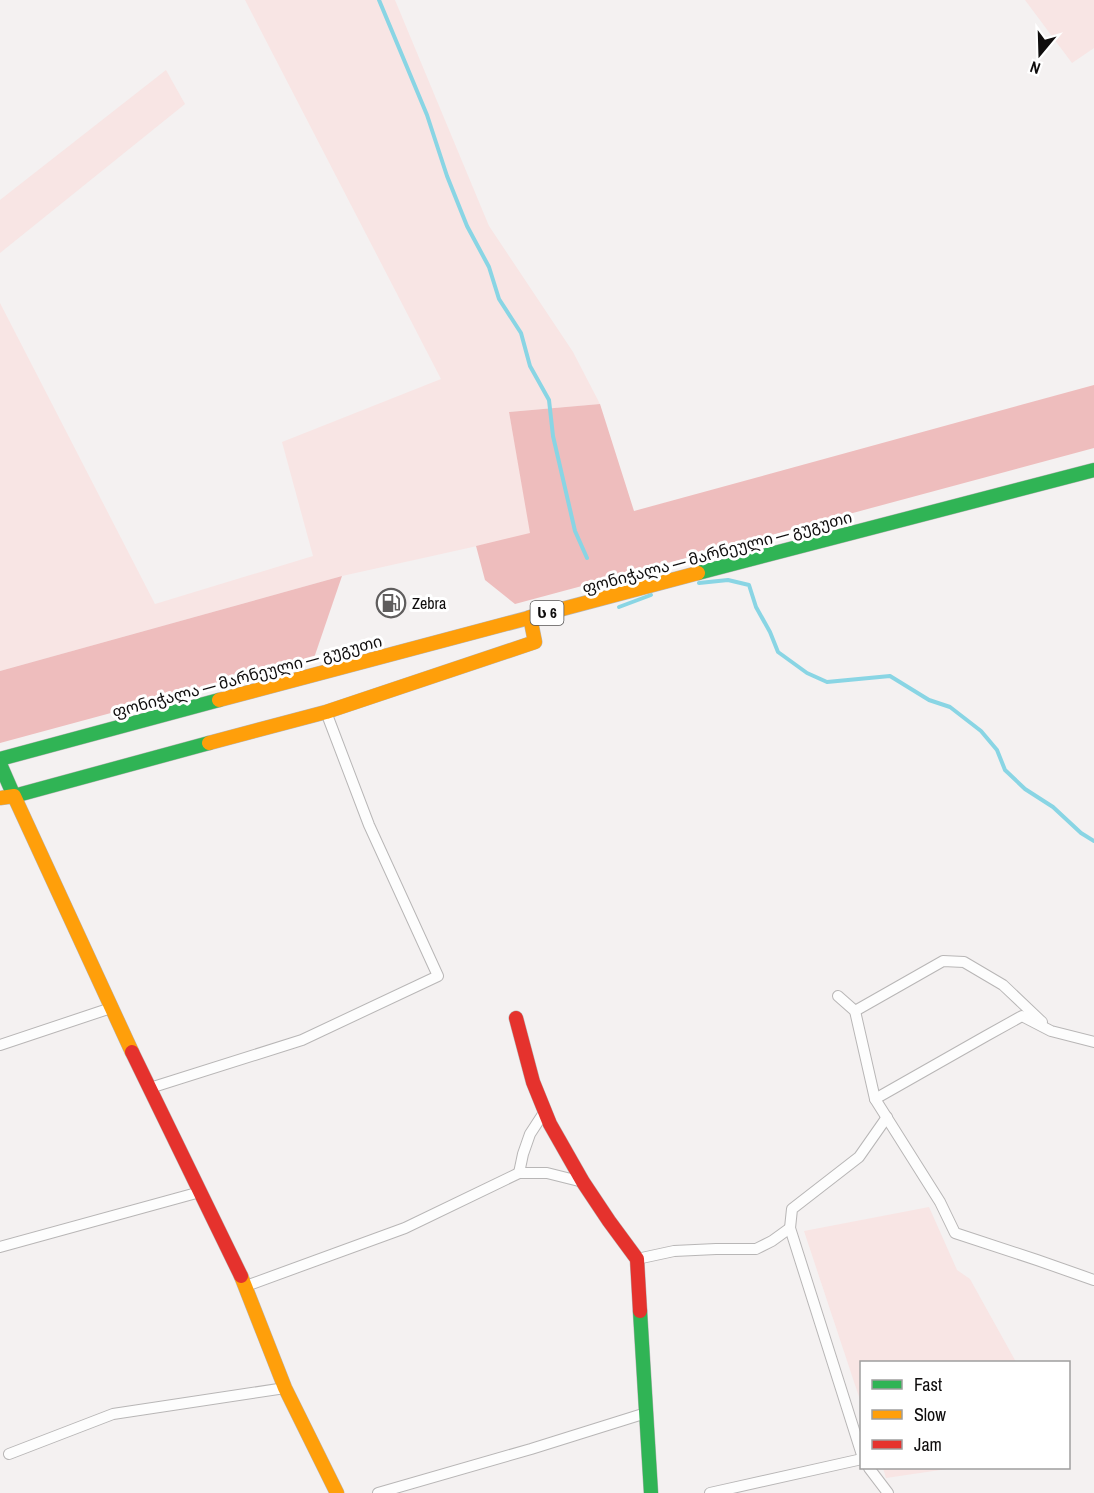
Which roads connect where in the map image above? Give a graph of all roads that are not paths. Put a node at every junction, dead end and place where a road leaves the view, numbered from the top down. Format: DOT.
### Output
graph roads {
  1 [pos="1094,470"];
  2 [pos="530,617"];
  3 [pos="326,712"];
  4 [pos="0,759"];
  5 [pos="0,764"];
  6 [pos="7,797"];
  7 [pos="838,996"];
  8 [pos="111,1008"];
  9 [pos="855,1011"];
  10 [pos="516,1018"];
  11 [pos="1051,1031"];
  12 [pos="1094,1042"];
  13 [pos="0,1045"];
  14 [pos="150,1088"];
  15 [pos="875,1099"];
  16 [pos="545,1111"];
  17 [pos="886,1117"];
  18 [pos="519,1173"];
  19 [pos="583,1182"];
  20 [pos="200,1192"];
  21 [pos="790,1228"];
  22 [pos="0,1247"];
  23 [pos="638,1259"];
  24 [pos="1094,1280"];
  25 [pos="246,1286"];
  26 [pos="285,1388"];
  27 [pos="646,1413"];
  28 [pos="9,1454"];
  29 [pos="860,1454"];
  30 [pos="860,1457"];
  31 [pos="870,1469"];
  32 [pos="337,1493"];
  33 [pos="378,1493"];
  34 [pos="651,1493"];
  35 [pos="710,1493"];
  36 [pos="888,1493"];
  1 -- 2 [label="main road, ფონიჭალა — მარნეული — გუგუთი / ს 6"];
  2 -- 3 [label="main road"];
  2 -- 4 [label="main road, ფონიჭალა — მარნეული — გუგუთი / ს 6"];
  3 -- 6 [label="main road"];
  3 -- 14 [label="street"];
  5 -- 6 [label="main road"];
  6 -- 8 [label="main road"];
  7 -- 9 [label="street"];
  8 -- 13 [label="street"];
  8 -- 14 [label="main road"];
  9 -- 11 [label="street"];
  9 -- 15 [label="street"];
  10 -- 16 [label="main road"];
  11 -- 12 [label="street"];
  11 -- 15 [label="street"];
  14 -- 20 [label="main road"];
  15 -- 17 [label="street"];
  16 -- 18 [label="street"];
  16 -- 19 [label="main road"];
  17 -- 21 [label="street"];
  17 -- 24 [label="street"];
  18 -- 19 [label="street"];
  18 -- 25 [label="street"];
  19 -- 23 [label="main road"];
  20 -- 22 [label="street"];
  20 -- 25 [label="main road"];
  21 -- 23 [label="street"];
  21 -- 29 [label="street"];
  23 -- 27 [label="main road"];
  25 -- 26 [label="main road"];
  26 -- 28 [label="street"];
  26 -- 32 [label="main road"];
  27 -- 33 [label="street"];
  27 -- 34 [label="main road"];
  30 -- 35 [label="street"];
  31 -- 36 [label="street"];
}
